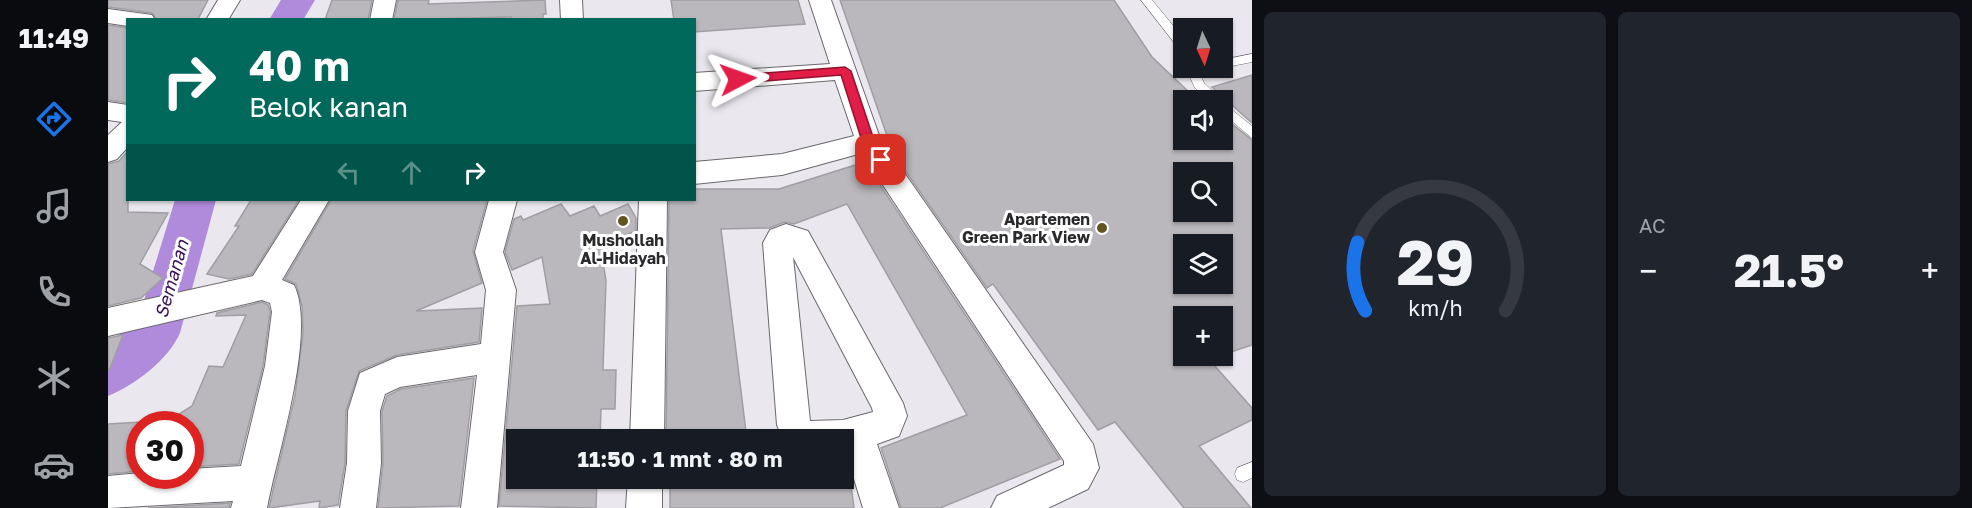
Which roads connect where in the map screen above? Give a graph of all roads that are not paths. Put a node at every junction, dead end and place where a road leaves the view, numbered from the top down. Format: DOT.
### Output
graph roads {
  1 [pos="229,0"];
  2 [pos="385,0"];
  3 [pos="571,0"];
  4 [pos="820,0"];
  5 [pos="1146,0"];
  6 [pos="108,16"];
  7 [pos="126,18"];
  8 [pos="218,18"];
  9 [pos="381,18"];
  10 [pos="572,18"];
  11 [pos="1173,33"];
  12 [pos="1252,58"];
  13 [pos="1233,62"];
  14 [pos="845,71"];
  15 [pos="1196,78"];
  16 [pos="696,82"];
  17 [pos="1205,90"];
  18 [pos="108,111"];
  19 [pos="126,114"];
  20 [pos="1233,116"];
  21 [pos="126,132"];
  22 [pos="1252,133"];
  23 [pos="868,141"];
  24 [pos="108,152"];
  25 [pos="696,173"];
  26 [pos="314,201"];
  27 [pos="503,201"];
  28 [pos="653,201"];
  29 [pos="262,287"];
  30 [pos="122,320"];
  31 [pos="495,357"];
  32 [pos="647,429"];
  33 [pos="857,434"];
  34 [pos="645,489"];
  35 [pos="108,494"];
  36 [pos="251,495"];
  37 [pos="358,508"];
  38 [pos="478,508"];
  39 [pos="644,508"];
  40 [pos="881,508"];
  41 [pos="1009,508"];
  1 -- 8 [label="street"];
  2 -- 9 [label="street"];
  3 -- 10 [label="street"];
  4 -- 14 [label="street"];
  5 -- 11 [label="lane"];
  6 -- 7 [label="street"];
  12 -- 13 [label="lane"];
  14 -- 16 [label="street"];
  14 -- 23 [label="street"];
  15 -- 17 [label="lane"];
  18 -- 19 [label="street"];
  20 -- 22 [label="lane"];
  21 -- 24 [label="street"];
  23 -- 25 [label="street"];
  23 -- 41 [label="street"];
  26 -- 29 [label="street"];
  27 -- 31 [label="street"];
  28 -- 32 [label="street"];
  29 -- 30 [label="street"];
  29 -- 36 [label="street"];
  31 -- 37 [label="street"];
  31 -- 38 [label="street"];
  33 -- 33 [label="street"];
  33 -- 40 [label="street"];
  34 -- 39 [label="street"];
  35 -- 36 [label="street"];
}
